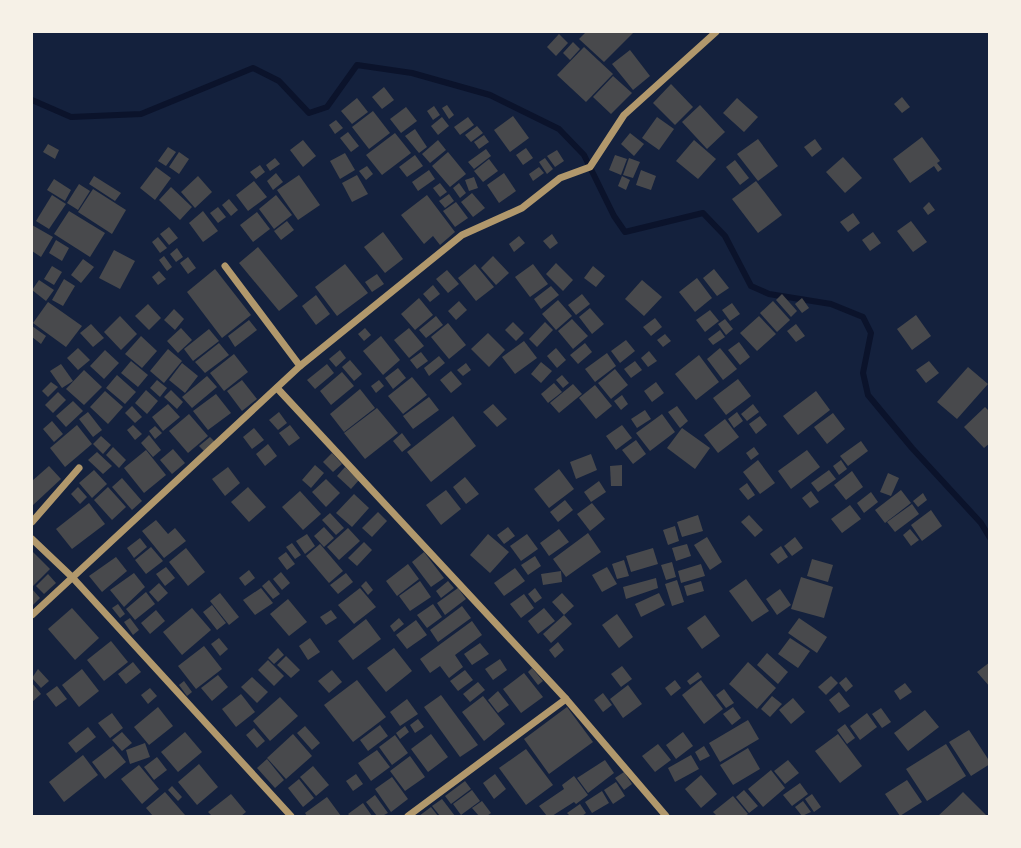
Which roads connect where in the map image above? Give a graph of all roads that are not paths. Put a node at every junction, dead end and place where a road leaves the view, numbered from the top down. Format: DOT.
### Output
graph roads {
  1 [pos="716,32"];
  2 [pos="225,266"];
  3 [pos="300,366"];
  4 [pos="277,388"];
  5 [pos="79,468"];
  6 [pos="32,522"];
  7 [pos="32,539"];
  8 [pos="72,577"];
  9 [pos="32,615"];
  10 [pos="566,699"];
  11 [pos="291,817"];
  12 [pos="408,817"];
  13 [pos="666,817"];
  1 -- 3 [label="street"];
  2 -- 3 [label="street"];
  3 -- 4 [label="street"];
  4 -- 8 [label="street"];
  4 -- 10 [label="street"];
  5 -- 6 [label="street"];
  7 -- 8 [label="street"];
  8 -- 9 [label="street"];
  8 -- 11 [label="street"];
  10 -- 12 [label="street"];
  10 -- 13 [label="street"];
}
